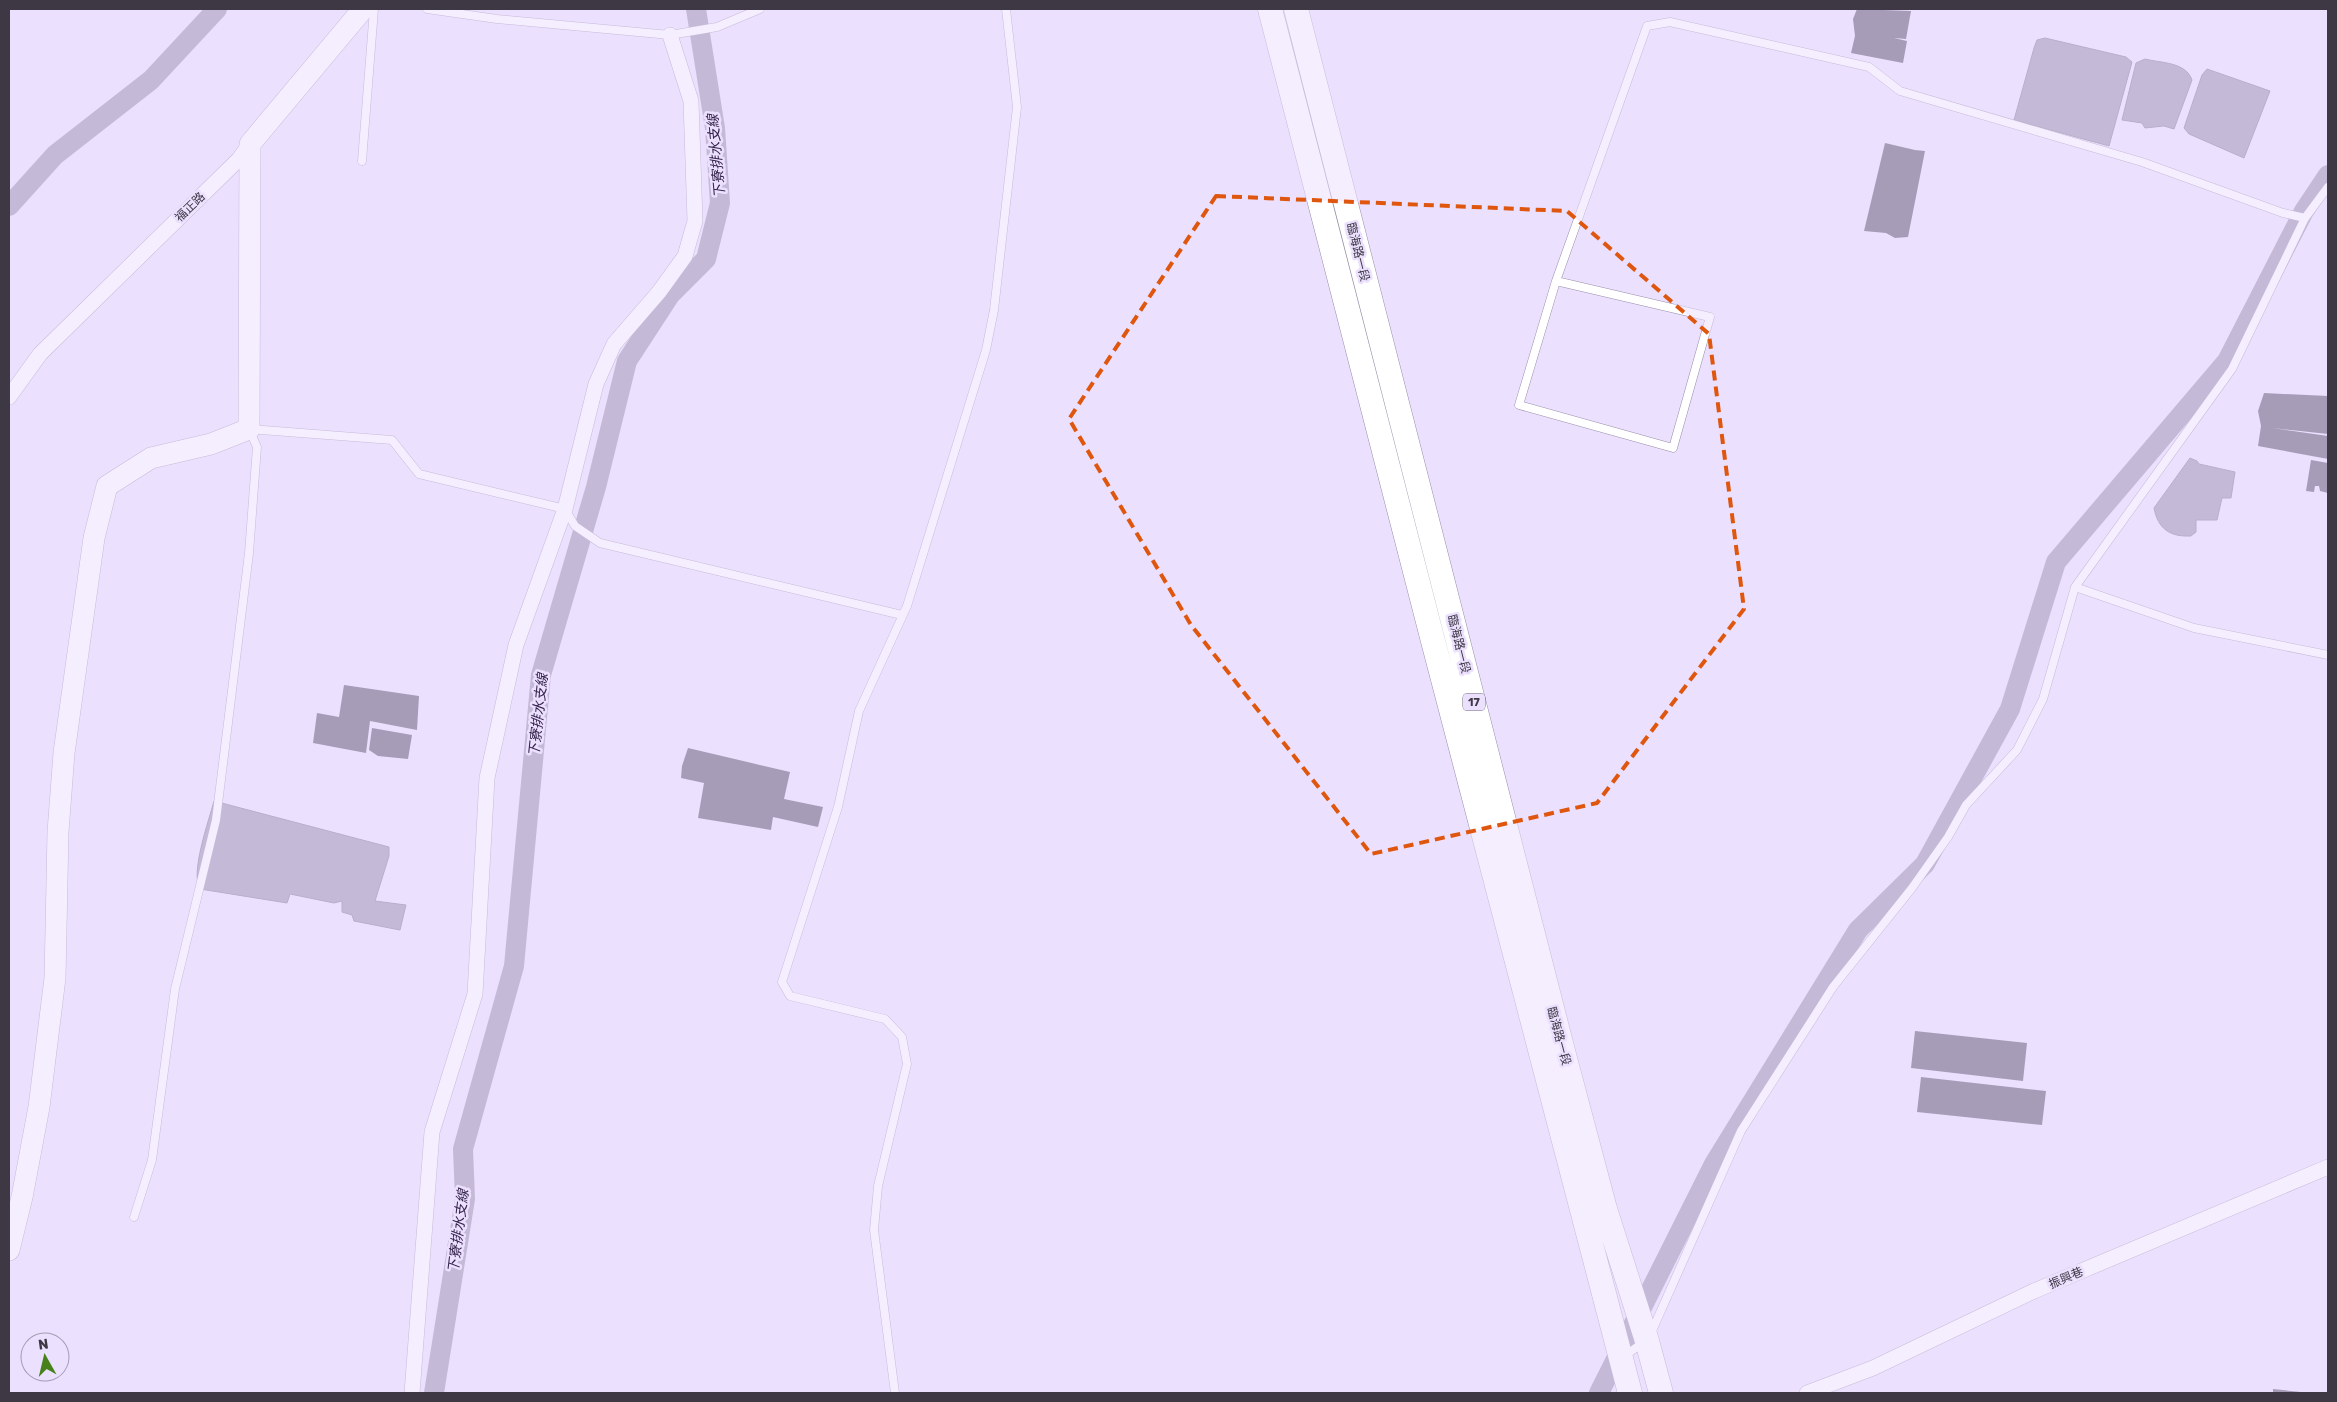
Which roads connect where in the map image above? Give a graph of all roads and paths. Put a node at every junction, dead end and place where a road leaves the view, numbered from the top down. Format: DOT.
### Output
graph roads {
  1 [pos="363,9"];
  2 [pos="374,9"];
  3 [pos="427,9"];
  4 [pos="760,9"];
  5 [pos="1006,9"];
  6 [pos="1270,9"];
  7 [pos="1296,9"];
  8 [pos="670,35"];
  9 [pos="250,144"];
  10 [pos="362,161"];
  11 [pos="2328,187"];
  12 [pos="2305,218"];
  13 [pos="1556,281"];
  14 [pos="9,397"];
  15 [pos="249,429"];
  16 [pos="565,509"];
  17 [pos="2075,587"];
  18 [pos="902,615"];
  19 [pos="2328,655"];
  20 [pos="2328,1167"];
  21 [pos="134,1217"];
  22 [pos="9,1250"];
  23 [pos="1647,1341"];
  24 [pos="1621,1358"];
  25 [pos="1626,1389"];
  26 [pos="412,1393"];
  27 [pos="895,1393"];
  28 [pos="1661,1393"];
  29 [pos="1807,1393"];
  1 -- 9 [label="street, 福正路"];
  2 -- 10 [label="lane"];
  3 -- 8 [label="lane"];
  4 -- 8 [label="lane"];
  5 -- 18 [label="lane"];
  6 -- 24 [label="main road, 臨海路一段 / 17"];
  7 -- 23 [label="main road, 臨海路一段 / 17"];
  8 -- 16 [label="street"];
  9 -- 14 [label="street, 福正路"];
  9 -- 15 [label="street"];
  11 -- 12 [label="lane"];
  12 -- 13 [label="lane"];
  12 -- 17 [label="lane"];
  13 -- 13 [label="lane"];
  15 -- 16 [label="lane"];
  15 -- 21 [label="lane"];
  15 -- 22 [label="street"];
  16 -- 18 [label="lane"];
  16 -- 26 [label="street"];
  17 -- 19 [label="lane"];
  17 -- 23 [label="lane"];
  18 -- 27 [label="lane"];
  20 -- 29 [label="street, 振興巷"];
  23 -- 24 [label="lane"];
  23 -- 28 [label="main road, 臨海路一段 / 17"];
  24 -- 25 [label="main road, 臨海路一段 / 17"];
}
